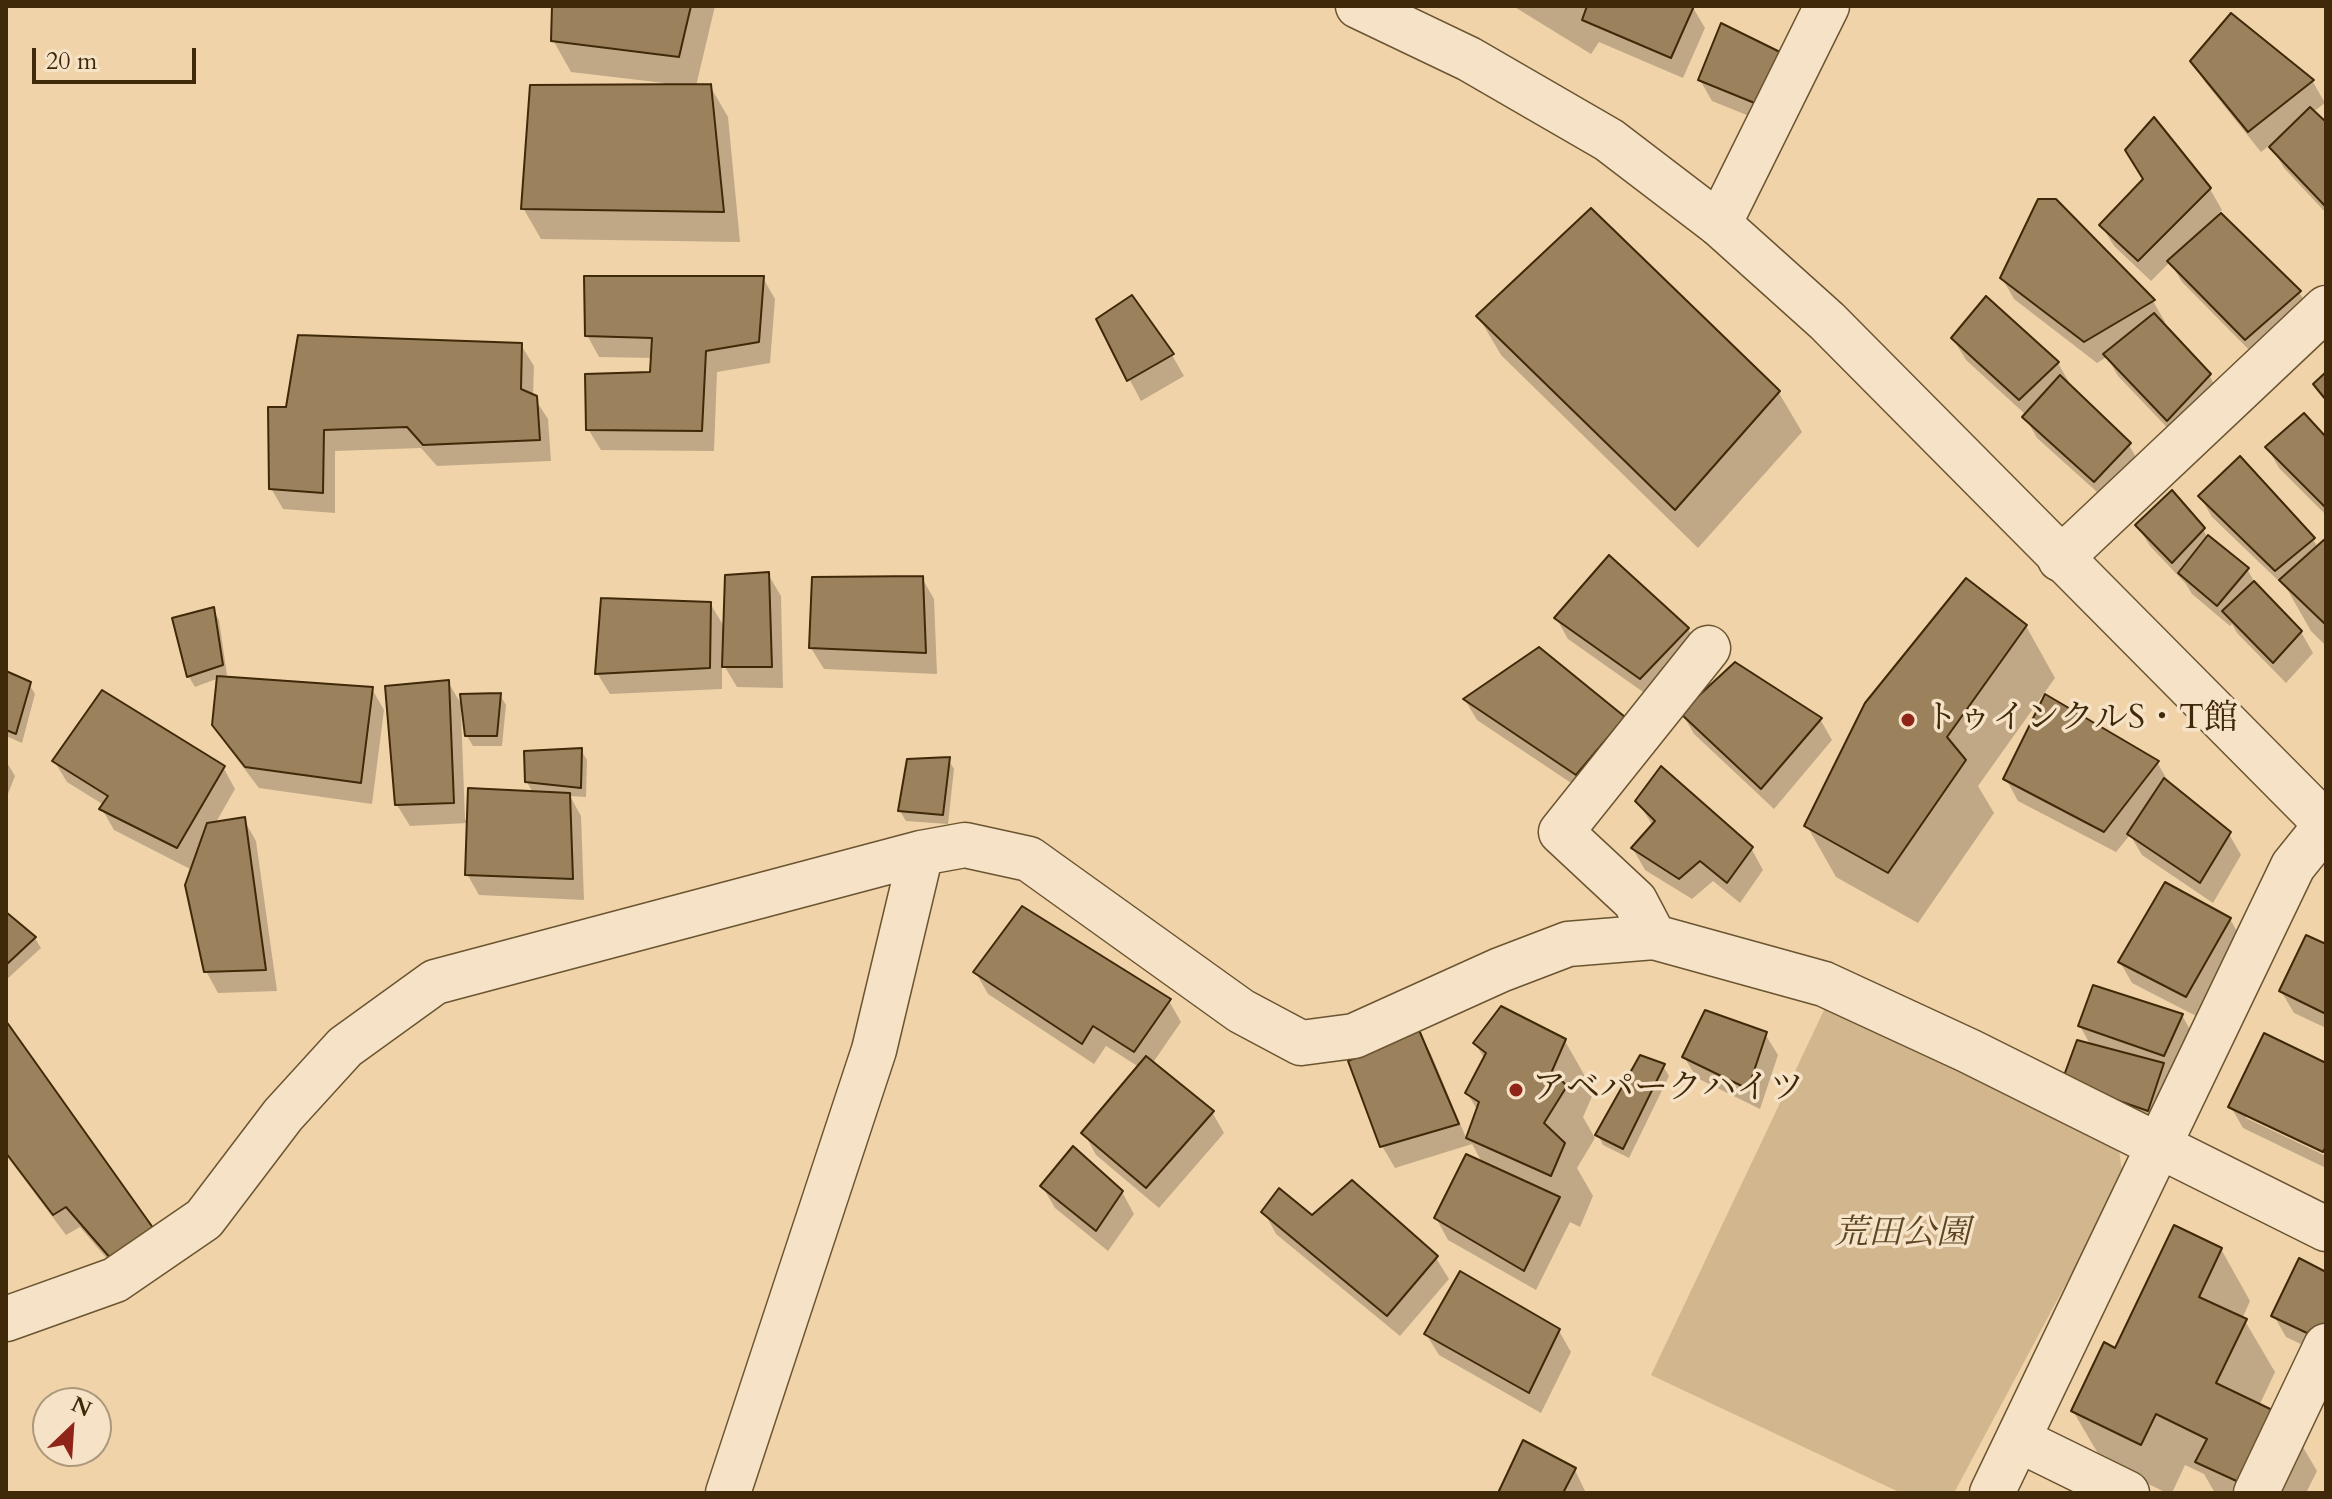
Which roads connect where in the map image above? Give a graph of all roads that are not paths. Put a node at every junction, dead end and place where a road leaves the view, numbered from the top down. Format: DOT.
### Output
graph roads {
  1 [pos="1358,6"];
  2 [pos="1827,6"];
  3 [pos="1719,224"];
  4 [pos="2326,308"];
  5 [pos="2060,559"];
  6 [pos="1708,648"];
  7 [pos="2326,825"];
  8 [pos="921,853"];
  9 [pos="1654,937"];
  10 [pos="2158,1146"];
  11 [pos="2326,1229"];
  12 [pos="6,1319"];
  13 [pos="2326,1346"];
  14 [pos="2019,1440"];
  15 [pos="728,1493"];
  16 [pos="1992,1493"];
  17 [pos="2127,1493"];
  18 [pos="2256,1493"];
  1 -- 3 [label="street"];
  2 -- 3 [label="street"];
  3 -- 5 [label="street"];
  4 -- 5 [label="street"];
  5 -- 7 [label="street"];
  6 -- 9 [label="street"];
  7 -- 10 [label="street"];
  8 -- 9 [label="street"];
  8 -- 12 [label="street"];
  8 -- 15 [label="street"];
  9 -- 10 [label="street"];
  10 -- 11 [label="street"];
  10 -- 14 [label="street"];
  13 -- 18 [label="street"];
  14 -- 16 [label="street"];
  14 -- 17 [label="street"];
}
